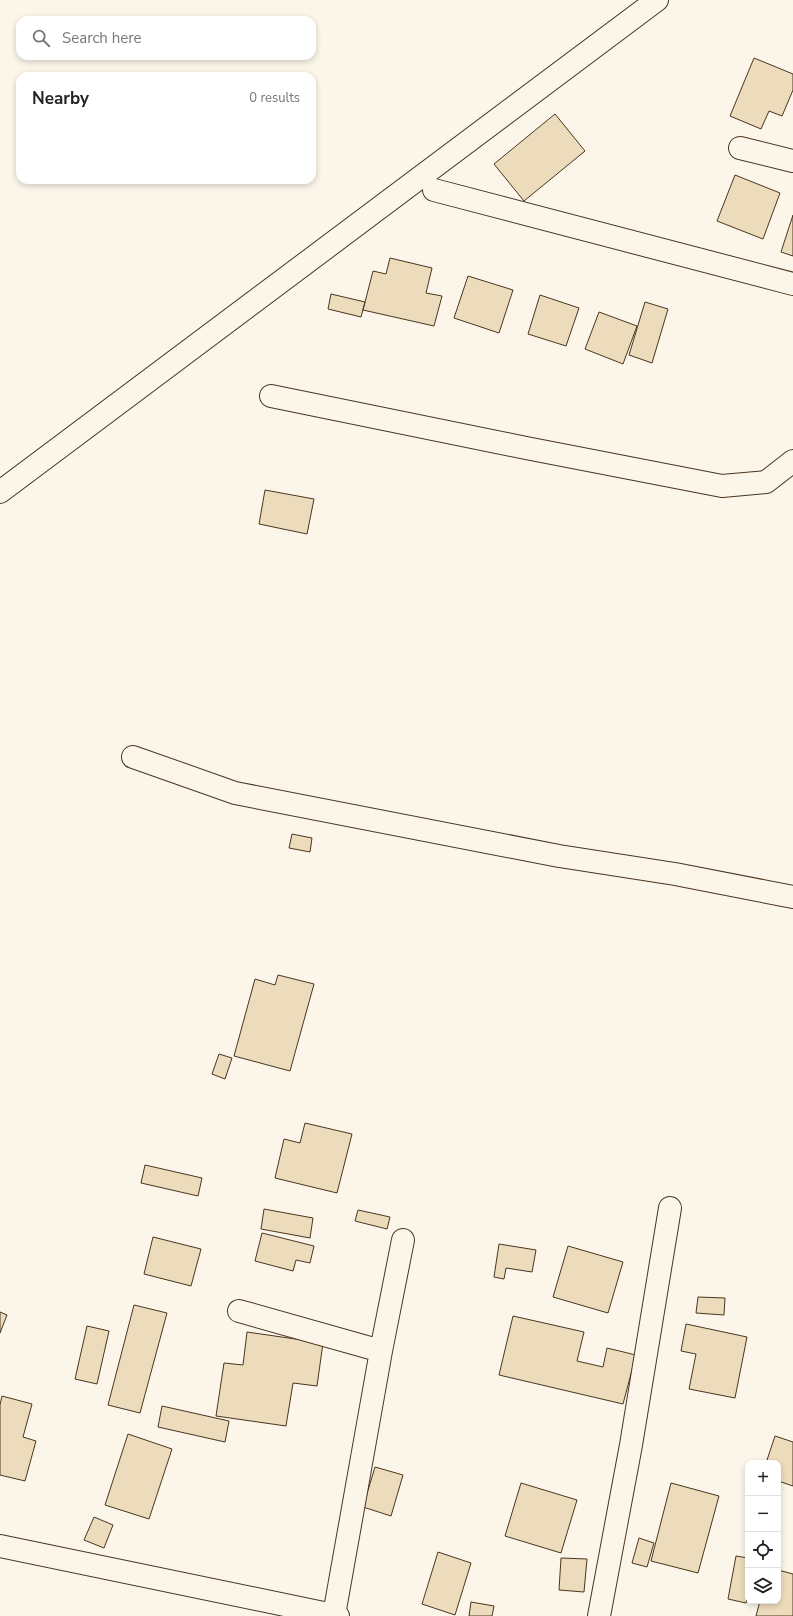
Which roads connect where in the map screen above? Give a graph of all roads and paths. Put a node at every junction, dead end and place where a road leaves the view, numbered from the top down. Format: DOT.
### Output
graph roads {
  1 [pos="657,0"];
  2 [pos="740,148"];
  3 [pos="793,162"];
  4 [pos="434,190"];
  5 [pos="793,284"];
  6 [pos="271,396"];
  7 [pos="793,461"];
  8 [pos="0,492"];
  9 [pos="133,757"];
  10 [pos="793,897"];
  11 [pos="670,1208"];
  12 [pos="403,1240"];
  13 [pos="239,1311"];
  14 [pos="381,1350"];
  15 [pos="0,1546"];
  16 [pos="271,1610"];
  17 [pos="336,1616"];
  18 [pos="599,1616"];
  1 -- 8 [label="street"];
  2 -- 3 [label="street"];
  4 -- 5 [label="street"];
  6 -- 7 [label="street"];
  9 -- 10 [label="street"];
  11 -- 18 [label="street"];
  12 -- 14 [label="street"];
  13 -- 14 [label="street"];
  14 -- 17 [label="street"];
  15 -- 16 [label="street"];
  16 -- 17 [label="street"];
}
